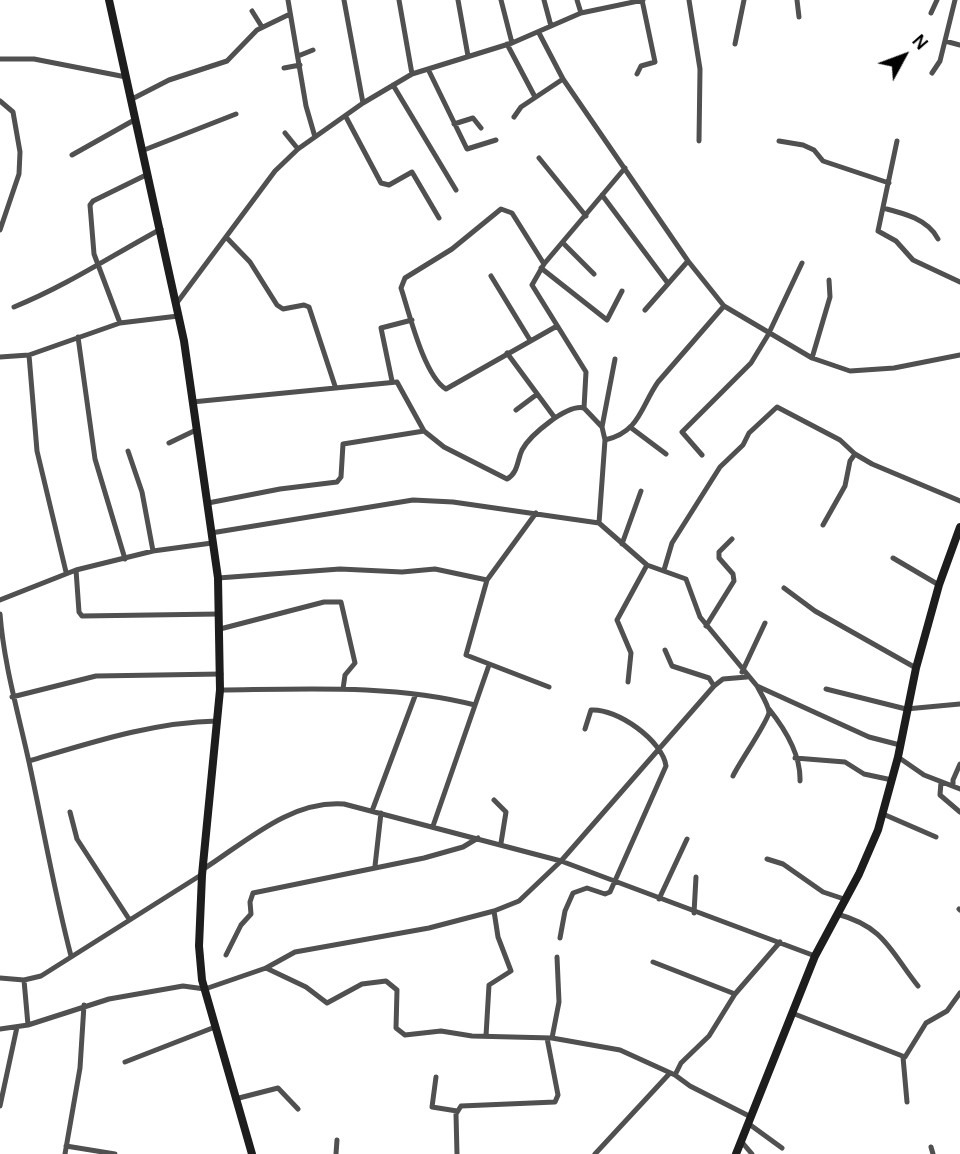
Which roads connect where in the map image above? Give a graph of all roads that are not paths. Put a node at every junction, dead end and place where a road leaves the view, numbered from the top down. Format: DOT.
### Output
graph roads {
  1 [pos="109,0"];
  2 [pos="288,0"];
  3 [pos="344,0"];
  4 [pos="399,0"];
  5 [pos="458,0"];
  6 [pos="501,0"];
  7 [pos="544,0"];
  8 [pos="577,0"];
  9 [pos="643,0"];
  10 [pos="690,0"];
  11 [pos="744,0"];
  12 [pos="797,0"];
  13 [pos="937,0"];
  14 [pos="955,0"];
  15 [pos="252,11"];
  16 [pos="581,13"];
  17 [pos="932,13"];
  18 [pos="290,15"];
  19 [pos="799,17"];
  20 [pos="551,26"];
  21 [pos="262,27"];
  22 [pos="539,33"];
  23 [pos="945,41"];
  24 [pos="509,44"];
  25 [pos="735,44"];
  26 [pos="960,45"];
  27 [pos="313,50"];
  28 [pos="298,56"];
  29 [pos="468,56"];
  30 [pos="0,59"];
  31 [pos="300,65"];
  32 [pos="284,68"];
  33 [pos="428,69"];
  34 [pos="932,73"];
  35 [pos="412,74"];
  36 [pos="637,74"];
  37 [pos="127,77"];
  38 [pos="563,79"];
  39 [pos="393,85"];
  40 [pos="535,97"];
  41 [pos="132,99"];
  42 [pos="0,101"];
  43 [pos="363,103"];
  44 [pos="236,114"];
  45 [pos="346,117"];
  46 [pos="514,117"];
  47 [pos="136,119"];
  48 [pos="454,124"];
  49 [pos="481,128"];
  50 [pos="285,133"];
  51 [pos="315,137"];
  52 [pos="496,140"];
  53 [pos="699,141"];
  54 [pos="779,141"];
  55 [pos="897,141"];
  56 [pos="298,149"];
  57 [pos="144,150"];
  58 [pos="72,155"];
  59 [pos="539,158"];
  60 [pos="625,168"];
  61 [pos="149,174"];
  62 [pos="889,183"];
  63 [pos="456,190"];
  64 [pos="602,195"];
  65 [pos="883,208"];
  66 [pos="586,216"];
  67 [pos="439,218"];
  68 [pos="161,229"];
  69 [pos="0,230"];
  70 [pos="226,236"];
  71 [pos="938,239"];
  72 [pos="564,244"];
  73 [pos="688,261"];
  74 [pos="98,263"];
  75 [pos="802,263"];
  76 [pos="543,266"];
  77 [pos="594,274"];
  78 [pos="491,276"];
  79 [pos="829,280"];
  80 [pos="667,282"];
  81 [pos="960,282"];
  82 [pos="622,291"];
  83 [pos="176,304"];
  84 [pos="724,306"];
  85 [pos="14,307"];
  86 [pos="645,310"];
  87 [pos="178,316"];
  88 [pos="412,320"];
  89 [pos="120,323"];
  90 [pos="557,326"];
  91 [pos="768,335"];
  92 [pos="78,337"];
  93 [pos="530,341"];
  94 [pos="507,354"];
  95 [pos="29,355"];
  96 [pos="960,355"];
  97 [pos="0,358"];
  98 [pos="615,359"];
  99 [pos="811,359"];
  100 [pos="391,381"];
  101 [pos="335,386"];
  102 [pos="536,395"];
  103 [pos="192,402"];
  104 [pos="584,408"];
  105 [pos="516,410"];
  106 [pos="555,418"];
  107 [pos="602,427"];
  108 [pos="630,427"];
  109 [pos="196,430"];
  110 [pos="424,431"];
  111 [pos="606,440"];
  112 [pos="169,443"];
  113 [pos="128,451"];
  114 [pos="666,454"];
  115 [pos="702,454"];
  116 [pos="855,454"];
  117 [pos="640,491"];
  118 [pos="960,501"];
  119 [pos="208,503"];
  120 [pos="536,513"];
  121 [pos="598,523"];
  122 [pos="823,525"];
  123 [pos="960,527"];
  124 [pos="211,533"];
  125 [pos="732,539"];
  126 [pos="212,543"];
  127 [pos="622,544"];
  128 [pos="153,551"];
  129 [pos="893,558"];
  130 [pos="125,559"];
  131 [pos="648,565"];
  132 [pos="76,570"];
  133 [pos="664,570"];
  134 [pos="66,572"];
  135 [pos="218,578"];
  136 [pos="487,580"];
  137 [pos="939,584"];
  138 [pos="784,588"];
  139 [pos="0,600"];
  140 [pos="0,614"];
  141 [pos="219,614"];
  142 [pos="765,623"];
  143 [pos="706,626"];
  144 [pos="220,629"];
  145 [pos="665,650"];
  146 [pos="2,662"];
  147 [pos="489,665"];
  148 [pos="916,668"];
  149 [pos="221,674"];
  150 [pos="745,674"];
  151 [pos="628,682"];
  152 [pos="714,686"];
  153 [pos="757,686"];
  154 [pos="549,687"];
  155 [pos="343,689"];
  156 [pos="825,689"];
  157 [pos="220,690"];
  158 [pos="415,696"];
  159 [pos="12,697"];
  160 [pos="960,704"];
  161 [pos="475,705"];
  162 [pos="768,706"];
  163 [pos="906,709"];
  164 [pos="217,720"];
  165 [pos="585,729"];
  166 [pos="900,744"];
  167 [pos="660,746"];
  168 [pos="898,757"];
  169 [pos="795,758"];
  170 [pos="29,761"];
  171 [pos="960,764"];
  172 [pos="733,776"];
  173 [pos="892,780"];
  174 [pos="800,781"];
  175 [pos="941,782"];
  176 [pos="953,786"];
  177 [pos="960,789"];
  178 [pos="494,800"];
  179 [pos="372,811"];
  180 [pos="960,812"];
  181 [pos="70,813"];
  182 [pos="381,813"];
  183 [pos="883,814"];
  184 [pos="433,826"];
  185 [pos="936,837"];
  186 [pos="478,838"];
  187 [pos="687,839"];
  188 [pos="501,843"];
  189 [pos="767,859"];
  190 [pos="561,861"];
  191 [pos="375,866"];
  192 [pos="202,873"];
  193 [pos="696,877"];
  194 [pos="615,881"];
  195 [pos="659,899"];
  196 [pos="844,899"];
  197 [pos="494,911"];
  198 [pos="694,913"];
  199 [pos="837,914"];
  200 [pos="129,919"];
  201 [pos="560,938"];
  202 [pos="780,942"];
  203 [pos="226,955"];
  204 [pos="71,956"];
  205 [pos="815,956"];
  206 [pos="557,957"];
  207 [pos="653,962"];
  208 [pos="266,968"];
  209 [pos="0,978"];
  210 [pos="24,980"];
  211 [pos="918,986"];
  212 [pos="205,989"];
  213 [pos="960,993"];
  214 [pos="735,994"];
  215 [pos="85,1005"];
  216 [pos="792,1013"];
  217 [pos="28,1025"];
  218 [pos="17,1027"];
  219 [pos="215,1027"];
  220 [pos="0,1029"];
  221 [pos="486,1036"];
  222 [pos="549,1038"];
  223 [pos="902,1057"];
  224 [pos="125,1062"];
  225 [pos="673,1074"];
  226 [pos="436,1077"];
  227 [pos="235,1100"];
  228 [pos="907,1102"];
  229 [pos="0,1106"];
  230 [pos="298,1109"];
  231 [pos="457,1111"];
  232 [pos="750,1121"];
  233 [pos="337,1140"];
  234 [pos="741,1142"];
  235 [pos="66,1146"];
  236 [pos="782,1148"];
  237 [pos="65,1154"];
  238 [pos="115,1154"];
  239 [pos="252,1154"];
  240 [pos="336,1154"];
  241 [pos="457,1154"];
  242 [pos="595,1154"];
  243 [pos="736,1154"];
  244 [pos="752,1154"];
  1 -- 37 [label="street"];
  2 -- 18 [label="street"];
  3 -- 43 [label="street"];
  4 -- 35 [label="street"];
  5 -- 29 [label="street"];
  6 -- 24 [label="street"];
  7 -- 20 [label="street"];
  8 -- 16 [label="street"];
  9 -- 16 [label="street"];
  9 -- 36 [label="street"];
  10 -- 53 [label="street"];
  11 -- 25 [label="street"];
  12 -- 19 [label="street"];
  13 -- 17 [label="street"];
  14 -- 23 [label="street"];
  15 -- 21 [label="street"];
  16 -- 20 [label="street"];
  18 -- 21 [label="street"];
  18 -- 28 [label="street"];
  20 -- 22 [label="street"];
  21 -- 41 [label="street"];
  22 -- 24 [label="street"];
  22 -- 38 [label="street"];
  23 -- 26 [label="street"];
  23 -- 34 [label="street"];
  24 -- 29 [label="street"];
  24 -- 40 [label="street"];
  27 -- 28 [label="street"];
  28 -- 31 [label="street"];
  29 -- 33 [label="street"];
  30 -- 37 [label="street"];
  31 -- 32 [label="street"];
  31 -- 51 [label="street"];
  33 -- 35 [label="street"];
  33 -- 48 [label="street"];
  35 -- 39 [label="street"];
  37 -- 41 [label="street"];
  38 -- 40 [label="street"];
  38 -- 60 [label="street"];
  39 -- 43 [label="street"];
  39 -- 63 [label="street"];
  40 -- 46 [label="street"];
  41 -- 47 [label="street"];
  42 -- 69 [label="street"];
  43 -- 45 [label="street"];
  44 -- 57 [label="street"];
  45 -- 51 [label="street"];
  45 -- 67 [label="street"];
  47 -- 57 [label="street"];
  47 -- 58 [label="street"];
  48 -- 49 [label="street"];
  48 -- 52 [label="street"];
  50 -- 56 [label="street"];
  51 -- 56 [label="street"];
  54 -- 62 [label="street"];
  55 -- 62 [label="street"];
  56 -- 70 [label="street"];
  57 -- 61 [label="street"];
  59 -- 66 [label="street"];
  60 -- 64 [label="street"];
  60 -- 73 [label="street"];
  61 -- 68 [label="street"];
  61 -- 74 [label="street"];
  62 -- 65 [label="street"];
  64 -- 66 [label="street"];
  64 -- 80 [label="street"];
  65 -- 71 [label="street"];
  65 -- 81 [label="street"];
  66 -- 72 [label="street"];
  68 -- 74 [label="street"];
  68 -- 83 [label="street"];
  70 -- 83 [label="street"];
  70 -- 101 [label="street"];
  72 -- 76 [label="street"];
  72 -- 77 [label="street"];
  73 -- 80 [label="street"];
  73 -- 84 [label="street"];
  74 -- 85 [label="street"];
  74 -- 89 [label="street"];
  75 -- 91 [label="street"];
  76 -- 82 [label="street"];
  76 -- 88 [label="street"];
  76 -- 90 [label="street"];
  78 -- 93 [label="street"];
  79 -- 99 [label="street"];
  80 -- 86 [label="street"];
  83 -- 87 [label="street"];
  84 -- 91 [label="street"];
  84 -- 108 [label="street"];
  87 -- 89 [label="street"];
  87 -- 103 [label="street"];
  88 -- 94 [label="street"];
  88 -- 100 [label="street"];
  89 -- 92 [label="street"];
  90 -- 93 [label="street"];
  90 -- 104 [label="street"];
  91 -- 99 [label="street"];
  91 -- 115 [label="street"];
  92 -- 95 [label="street"];
  92 -- 130 [label="street"];
  93 -- 94 [label="street"];
  94 -- 102 [label="street"];
  95 -- 97 [label="street"];
  95 -- 134 [label="street"];
  96 -- 99 [label="street"];
  98 -- 107 [label="street"];
  100 -- 101 [label="street"];
  100 -- 110 [label="street"];
  101 -- 103 [label="street"];
  102 -- 105 [label="street"];
  102 -- 106 [label="street"];
  103 -- 109 [label="street"];
  104 -- 106 [label="street"];
  104 -- 107 [label="street"];
  106 -- 110 [label="street"];
  107 -- 111 [label="street"];
  108 -- 111 [label="street"];
  108 -- 114 [label="street"];
  109 -- 112 [label="street"];
  109 -- 119 [label="street"];
  110 -- 119 [label="street"];
  111 -- 121 [label="street"];
  113 -- 128 [label="street"];
  116 -- 118 [label="street"];
  116 -- 122 [label="street"];
  116 -- 133 [label="street"];
  117 -- 127 [label="street"];
  119 -- 124 [label="street"];
  120 -- 121 [label="street"];
  120 -- 124 [label="street"];
  120 -- 136 [label="street"];
  121 -- 127 [label="street"];
  123 -- 137 [label="street"];
  124 -- 126 [label="street"];
  125 -- 143 [label="street"];
  126 -- 128 [label="street"];
  126 -- 135 [label="street"];
  127 -- 131 [label="street"];
  128 -- 130 [label="street"];
  129 -- 137 [label="street"];
  130 -- 132 [label="street"];
  131 -- 133 [label="street"];
  131 -- 151 [label="street"];
  132 -- 134 [label="street"];
  132 -- 141 [label="street"];
  133 -- 143 [label="street"];
  134 -- 139 [label="street"];
  135 -- 136 [label="street"];
  135 -- 141 [label="street"];
  136 -- 147 [label="street"];
  137 -- 148 [label="street"];
  138 -- 148 [label="street"];
  140 -- 146 [label="street"];
  141 -- 144 [label="street"];
  142 -- 150 [label="street"];
  143 -- 150 [label="street"];
  144 -- 149 [label="street"];
  144 -- 155 [label="street"];
  145 -- 152 [label="street"];
  146 -- 159 [label="street"];
  147 -- 154 [label="street"];
  147 -- 161 [label="street"];
  148 -- 163 [label="street"];
  149 -- 157 [label="street"];
  149 -- 159 [label="street"];
  150 -- 152 [label="street"];
  150 -- 153 [label="street"];
  152 -- 167 [label="street"];
  153 -- 162 [label="street"];
  153 -- 166 [label="street"];
  155 -- 157 [label="street"];
  155 -- 158 [label="street"];
  156 -- 163 [label="street"];
  157 -- 164 [label="street"];
  158 -- 161 [label="street"];
  158 -- 179 [label="street"];
  159 -- 170 [label="street"];
  160 -- 163 [label="street"];
  161 -- 184 [label="street"];
  162 -- 169 [label="street"];
  162 -- 172 [label="street"];
  163 -- 166 [label="street"];
  164 -- 170 [label="street"];
  164 -- 192 [label="street"];
  165 -- 167 [label="street"];
  166 -- 168 [label="street"];
  167 -- 190 [label="street"];
  167 -- 194 [label="street"];
  168 -- 173 [label="street"];
  168 -- 175 [label="street"];
  169 -- 173 [label="street"];
  169 -- 174 [label="street"];
  170 -- 204 [label="street"];
  171 -- 176 [label="street"];
  173 -- 183 [label="street"];
  175 -- 176 [label="street"];
  175 -- 180 [label="street"];
  176 -- 177 [label="street"];
  178 -- 188 [label="street"];
  179 -- 182 [label="street"];
  179 -- 192 [label="street"];
  181 -- 200 [label="street"];
  182 -- 184 [label="street"];
  182 -- 191 [label="street"];
  183 -- 185 [label="street"];
  183 -- 196 [label="street"];
  184 -- 186 [label="street"];
  186 -- 188 [label="street"];
  186 -- 191 [label="street"];
  187 -- 195 [label="street"];
  188 -- 190 [label="street"];
  189 -- 196 [label="street"];
  190 -- 194 [label="street"];
  190 -- 197 [label="street"];
  191 -- 203 [label="street"];
  192 -- 200 [label="street"];
  192 -- 212 [label="street"];
  193 -- 198 [label="street"];
  194 -- 195 [label="street"];
  194 -- 201 [label="street"];
  195 -- 198 [label="street"];
  196 -- 199 [label="street"];
  197 -- 208 [label="street"];
  197 -- 221 [label="street"];
  198 -- 202 [label="street"];
  199 -- 205 [label="street"];
  199 -- 211 [label="street"];
  200 -- 204 [label="street"];
  202 -- 205 [label="street"];
  202 -- 214 [label="street"];
  204 -- 210 [label="street"];
  205 -- 216 [label="street"];
  206 -- 222 [label="street"];
  207 -- 214 [label="street"];
  208 -- 212 [label="street"];
  208 -- 221 [label="street"];
  209 -- 210 [label="street"];
  210 -- 217 [label="street"];
  212 -- 215 [label="street"];
  212 -- 219 [label="street"];
  213 -- 223 [label="street"];
  214 -- 225 [label="street"];
  215 -- 217 [label="street"];
  215 -- 235 [label="street"];
  216 -- 223 [label="street"];
  216 -- 232 [label="street"];
  217 -- 218 [label="street"];
  218 -- 220 [label="street"];
  218 -- 229 [label="street"];
  219 -- 224 [label="street"];
  219 -- 227 [label="street"];
  221 -- 222 [label="street"];
  222 -- 225 [label="street"];
  222 -- 231 [label="street"];
  223 -- 228 [label="street"];
  225 -- 232 [label="street"];
  225 -- 242 [label="street"];
  226 -- 231 [label="street"];
  227 -- 230 [label="street"];
  227 -- 239 [label="street"];
  231 -- 241 [label="street"];
  232 -- 234 [label="street"];
  232 -- 236 [label="street"];
  233 -- 240 [label="street"];
  234 -- 243 [label="street"];
  234 -- 244 [label="street"];
  235 -- 237 [label="street"];
  235 -- 238 [label="street"];
}
